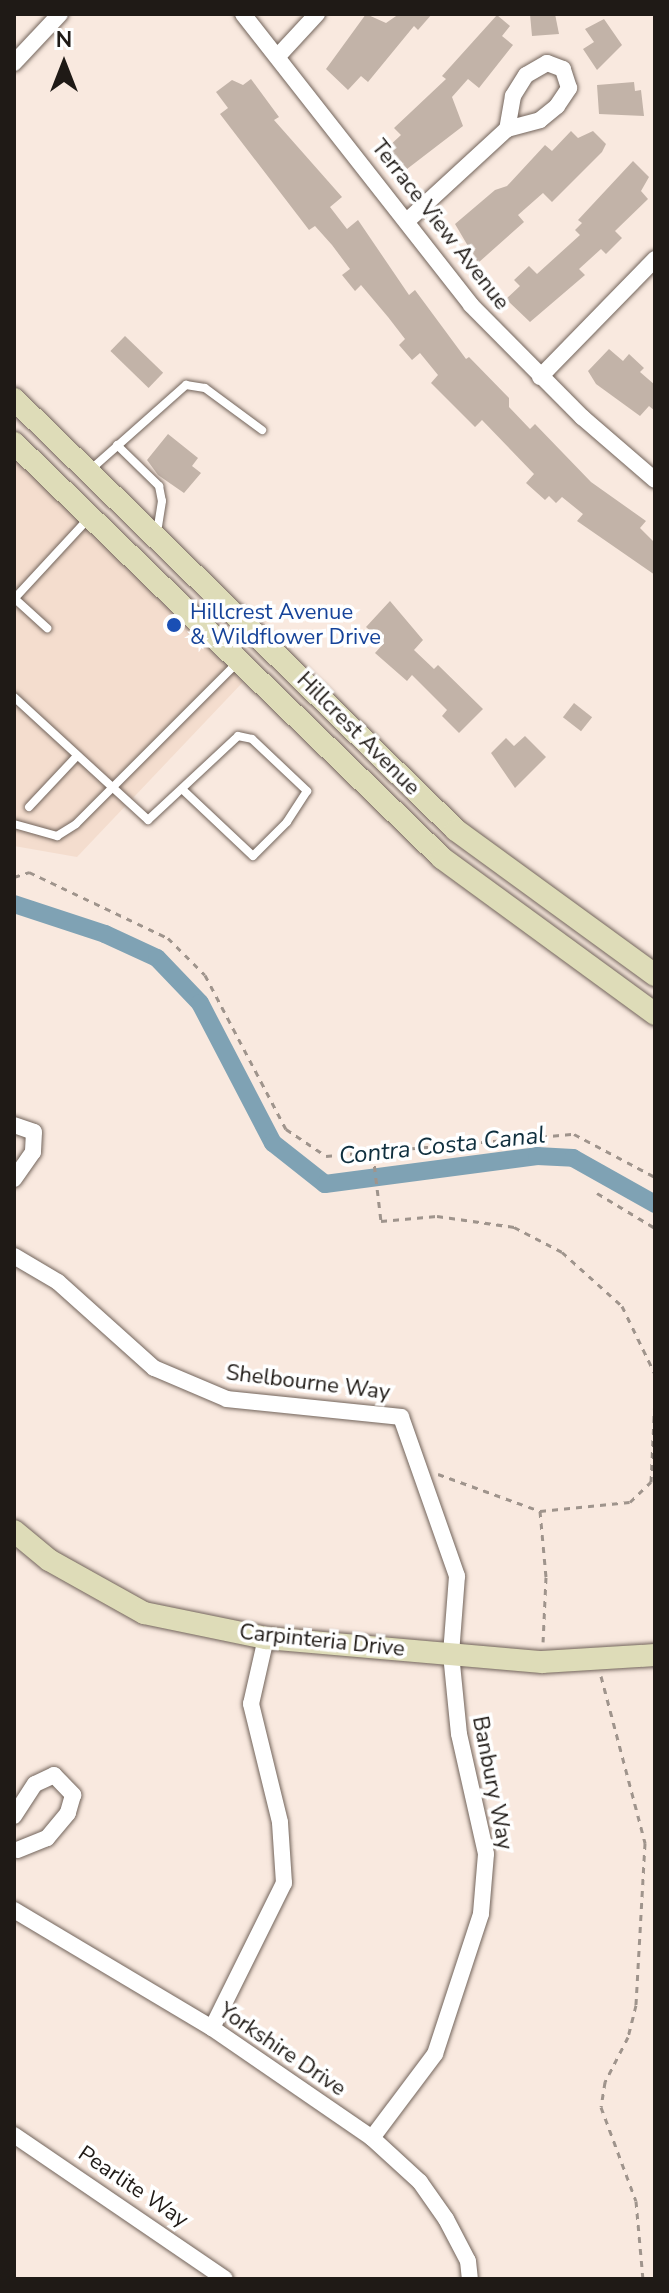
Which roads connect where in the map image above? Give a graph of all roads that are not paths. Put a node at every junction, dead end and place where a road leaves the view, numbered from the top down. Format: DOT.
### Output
graph roads {
  1 [pos="60,14"];
  2 [pos="243,14"];
  3 [pos="317,14"];
  4 [pos="279,55"];
  5 [pos="14,63"];
  6 [pos="507,129"];
  7 [pos="407,221"];
  8 [pos="655,259"];
  9 [pos="540,377"];
  10 [pos="14,399"];
  11 [pos="262,430"];
  12 [pos="14,443"];
  13 [pos="117,445"];
  14 [pos="89,472"];
  15 [pos="655,480"];
  16 [pos="90,517"];
  17 [pos="155,536"];
  18 [pos="14,598"];
  19 [pos="47,628"];
  20 [pos="239,661"];
  21 [pos="14,697"];
  22 [pos="339,715"];
  23 [pos="76,757"];
  24 [pos="109,788"];
  25 [pos="183,790"];
  26 [pos="29,807"];
  27 [pos="14,824"];
  28 [pos="655,975"];
  29 [pos="655,1014"];
  30 [pos="14,1125"];
  31 [pos="14,1179"];
  32 [pos="14,1256"];
  33 [pos="401,1417"];
  34 [pos="14,1531"];
  35 [pos="266,1638"];
  36 [pos="451,1654"];
  37 [pos="655,1655"];
  38 [pos="14,1816"];
  39 [pos="15,1847"];
  40 [pos="14,1910"];
  41 [pos="212,2028"];
  42 [pos="14,2135"];
  43 [pos="372,2138"];
  44 [pos="225,2279"];
  45 [pos="470,2279"];
  1 -- 5 [label="street"];
  2 -- 4 [label="street, Terrace View Avenue"];
  3 -- 4 [label="street"];
  4 -- 7 [label="street, Terrace View Avenue"];
  6 -- 7 [label="street"];
  7 -- 9 [label="street, Terrace View Avenue"];
  8 -- 9 [label="street"];
  9 -- 15 [label="street, Terrace View Avenue"];
  10 -- 14 [label="main road, Hillcrest Avenue"];
  11 -- 13 [label="lane"];
  12 -- 16 [label="main road, Hillcrest Avenue"];
  13 -- 14 [label="lane"];
  13 -- 17 [label="lane"];
  14 -- 17 [label="main road, Hillcrest Avenue"];
  16 -- 18 [label="lane"];
  16 -- 20 [label="main road, Hillcrest Avenue"];
  17 -- 22 [label="main road, Hillcrest Avenue"];
  18 -- 19 [label="lane"];
  20 -- 22 [label="main road"];
  20 -- 24 [label="lane"];
  20 -- 29 [label="main road, Hillcrest Avenue"];
  21 -- 23 [label="lane"];
  22 -- 28 [label="main road, Hillcrest Avenue"];
  23 -- 24 [label="lane"];
  23 -- 26 [label="lane"];
  24 -- 25 [label="lane"];
  24 -- 27 [label="lane"];
  25 -- 25 [label="lane"];
  30 -- 31 [label="street"];
  32 -- 33 [label="street, Shelbourne Way"];
  33 -- 36 [label="street, Banbury Way"];
  34 -- 35 [label="main road, Carpinteria Drive"];
  35 -- 36 [label="main road, Carpinteria Drive"];
  35 -- 41 [label="street"];
  36 -- 37 [label="main road, Carpinteria Drive"];
  36 -- 43 [label="street, Banbury Way"];
  38 -- 39 [label="street"];
  40 -- 41 [label="street, Yorkshire Drive"];
  41 -- 43 [label="street, Yorkshire Drive"];
  42 -- 44 [label="street, Pearlite Way"];
  43 -- 45 [label="street, Yorkshire Drive"];
}
